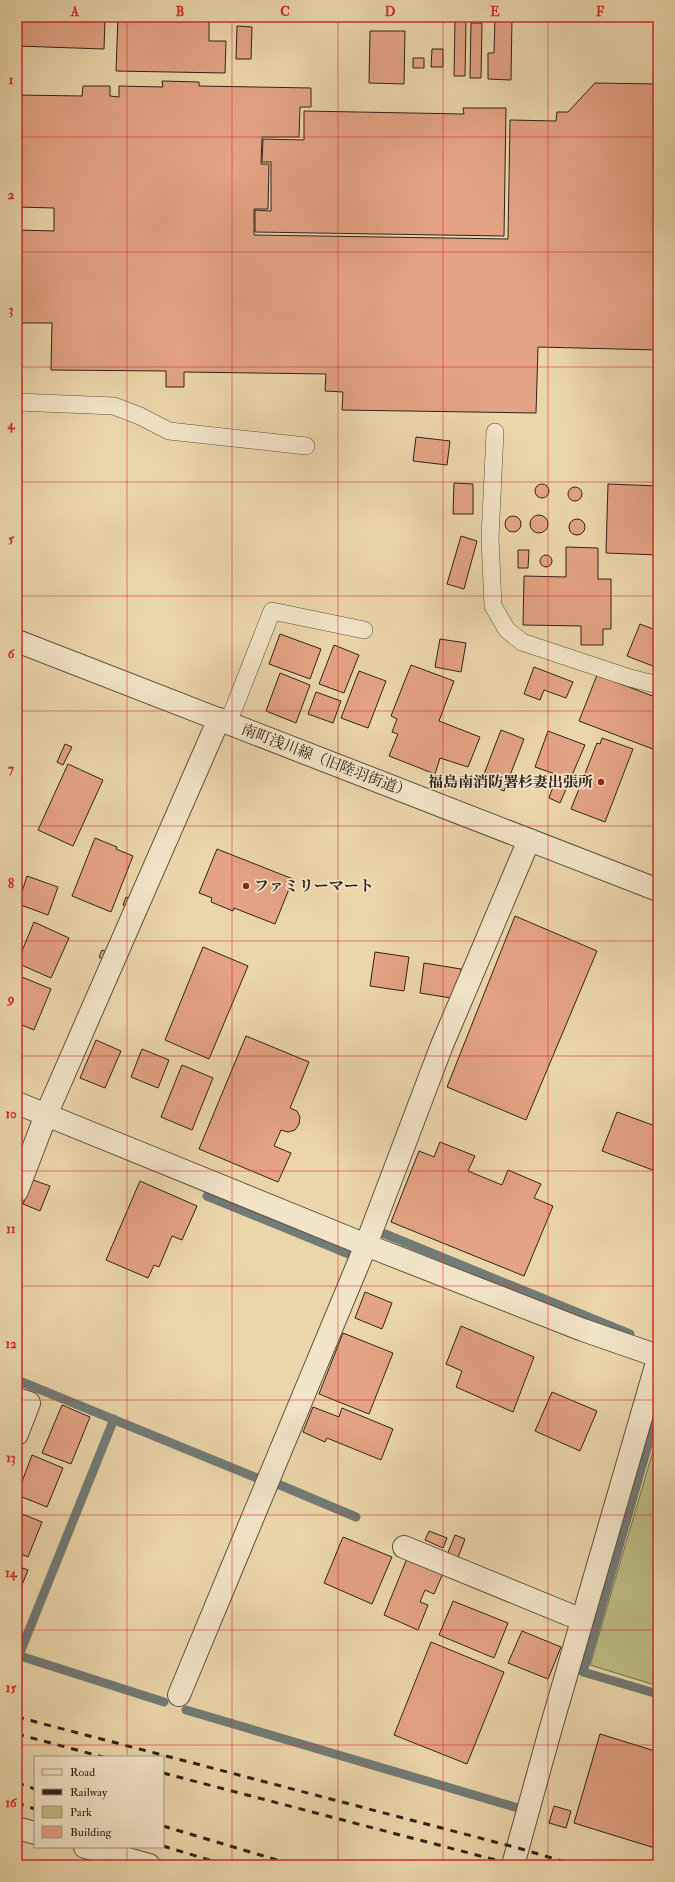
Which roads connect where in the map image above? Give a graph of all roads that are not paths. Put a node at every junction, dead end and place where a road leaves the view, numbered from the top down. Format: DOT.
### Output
graph roads {
  1 [pos="17,402"];
  2 [pos="496,432"];
  3 [pos="306,446"];
  4 [pos="364,630"];
  5 [pos="17,641"];
  6 [pos="658,685"];
  7 [pos="223,721"];
  8 [pos="529,840"];
  9 [pos="658,890"];
  10 [pos="17,1103"];
  11 [pos="46,1115"];
  12 [pos="17,1191"];
  13 [pos="366,1245"];
  14 [pos="658,1356"];
  15 [pos="658,1359"];
  16 [pos="17,1399"];
  17 [pos="17,1434"];
  18 [pos="404,1547"];
  19 [pos="582,1620"];
  20 [pos="179,1695"];
  21 [pos="17,1828"];
  22 [pos="34,1833"];
  23 [pos="89,1848"];
  24 [pos="150,1865"];
  25 [pos="513,1865"];
  1 -- 3 [label="lane"];
  2 -- 6 [label="lane"];
  4 -- 7 [label="lane"];
  5 -- 7 [label="street, 南町浅川線（旧陸羽街道）"];
  7 -- 8 [label="street, 南町浅川線（旧陸羽街道）"];
  7 -- 11 [label="street"];
  8 -- 9 [label="street, 南町浅川線（旧陸羽街道）"];
  8 -- 13 [label="street"];
  10 -- 11 [label="street"];
  11 -- 12 [label="street"];
  11 -- 13 [label="street"];
  13 -- 14 [label="street"];
  13 -- 20 [label="street"];
  15 -- 19 [label="street"];
  16 -- 17 [label="street"];
  18 -- 19 [label="street"];
  19 -- 25 [label="street"];
  21 -- 22 [label="street"];
  23 -- 24 [label="street"];
}
